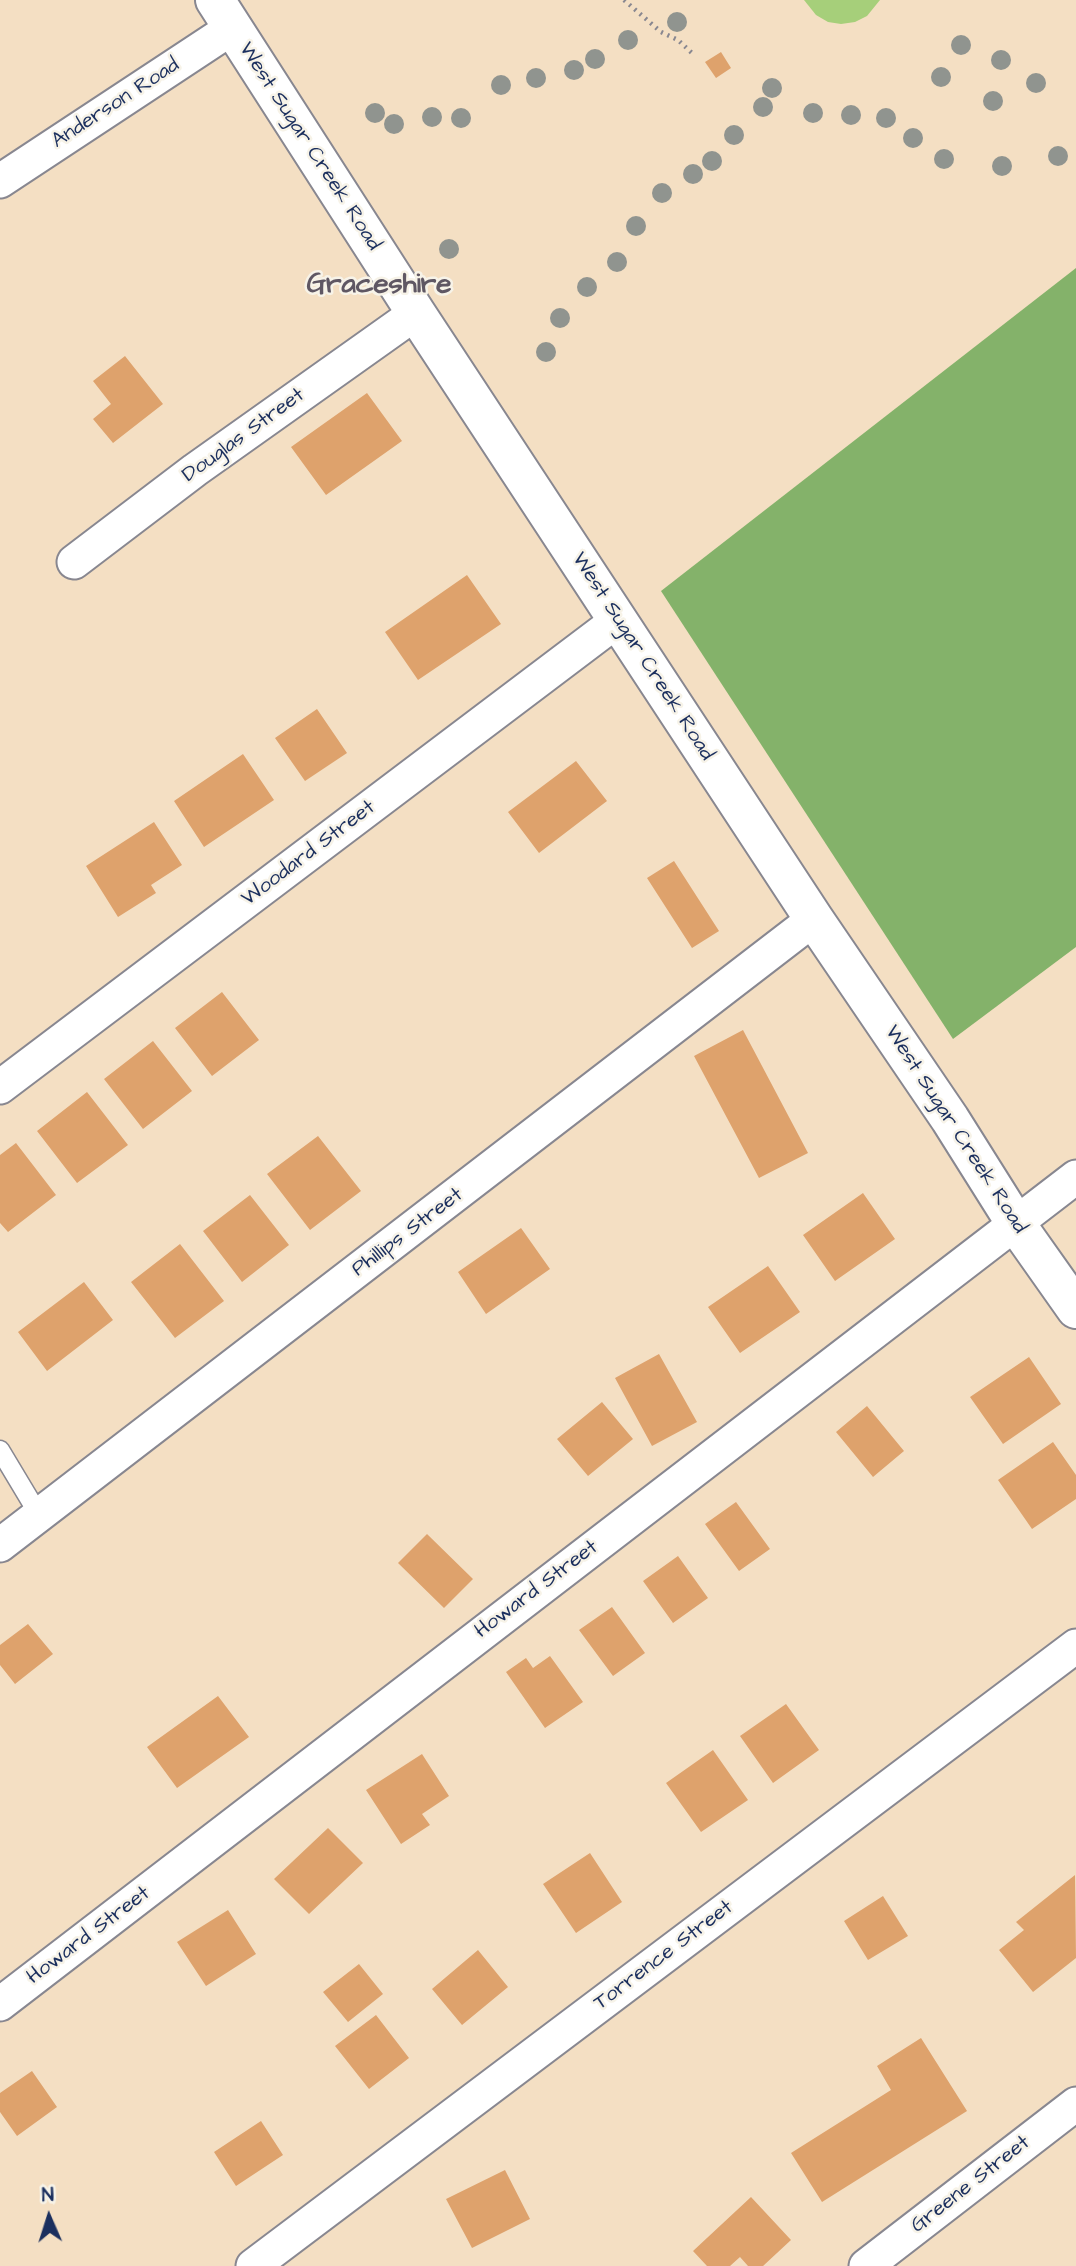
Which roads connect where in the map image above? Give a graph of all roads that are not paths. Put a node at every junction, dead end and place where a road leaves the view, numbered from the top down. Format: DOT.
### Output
graph roads {
  1 [pos="223,14"];
  2 [pos="0,181"];
  3 [pos="416,313"];
  4 [pos="75,562"];
  5 [pos="618,620"];
  6 [pos="814,919"];
  7 [pos="0,1087"];
  8 [pos="1076,1177"];
  9 [pos="1016,1224"];
  10 [pos="1076,1309"];
  11 [pos="0,1450"];
  12 [pos="39,1515"];
  13 [pos="0,1545"];
  14 [pos="1076,1646"];
  15 [pos="0,2004"];
  16 [pos="1076,2104"];
  17 [pos="253,2266"];
  18 [pos="866,2266"];
  1 -- 2 [label="street, Anderson Road"];
  1 -- 3 [label="main road, West Sugar Creek Road"];
  3 -- 4 [label="street, Douglas Street"];
  3 -- 5 [label="main road, West Sugar Creek Road"];
  5 -- 6 [label="main road, West Sugar Creek Road"];
  5 -- 7 [label="street, Woodard Street"];
  6 -- 9 [label="main road, West Sugar Creek Road"];
  6 -- 12 [label="street, Phillips Street"];
  8 -- 9 [label="street, Howard Street"];
  9 -- 10 [label="main road, West Sugar Creek Road"];
  9 -- 15 [label="street, Howard Street"];
  11 -- 12 [label="lane"];
  12 -- 13 [label="street, Phillips Street"];
  14 -- 17 [label="street, Torrence Street"];
  16 -- 18 [label="street, Greene Street"];
}
